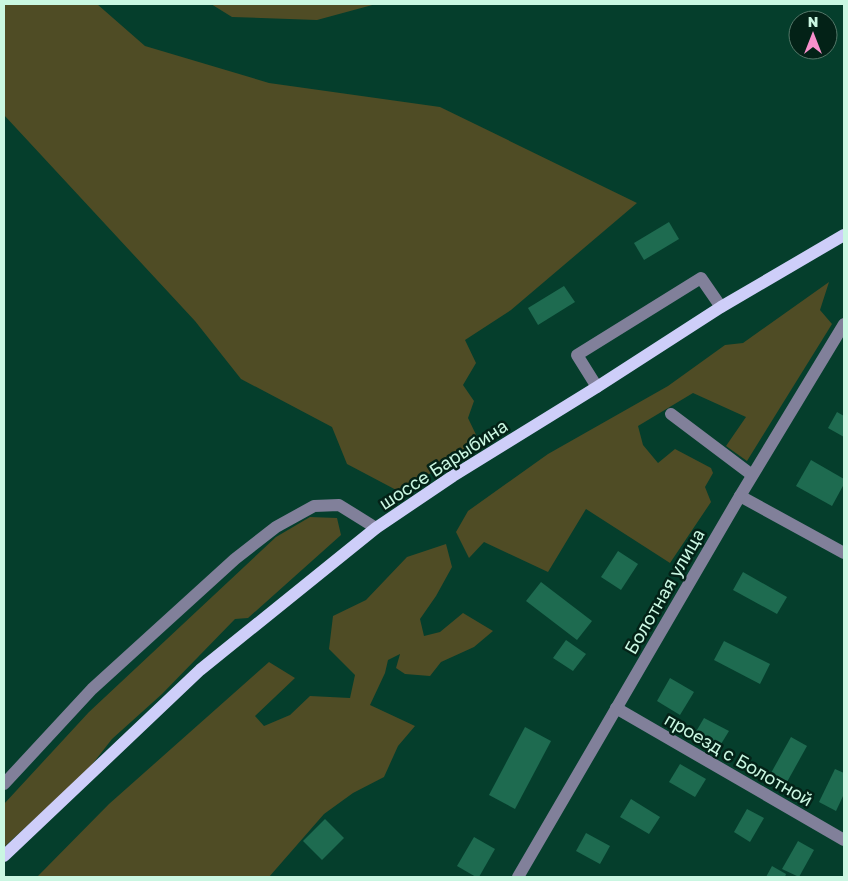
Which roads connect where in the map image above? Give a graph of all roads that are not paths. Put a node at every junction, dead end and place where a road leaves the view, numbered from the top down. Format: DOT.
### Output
graph roads {
  1 [pos="844,235"];
  2 [pos="720,308"];
  3 [pos="844,324"];
  4 [pos="597,387"];
  5 [pos="671,414"];
  6 [pos="752,475"];
  7 [pos="740,496"];
  8 [pos="376,528"];
  9 [pos="844,553"];
  10 [pos="616,708"];
  11 [pos="4,784"];
  12 [pos="844,840"];
  13 [pos="4,856"];
  14 [pos="518,877"];
  1 -- 2 [label="main road, шоссе Барыбина"];
  2 -- 4 [label="main road, шоссе Барыбина"];
  2 -- 4 [label="street"];
  3 -- 6 [label="street, Болотная улица"];
  4 -- 8 [label="main road, шоссе Барыбина"];
  5 -- 6 [label="street"];
  6 -- 7 [label="street, Болотная улица"];
  7 -- 9 [label="street"];
  7 -- 10 [label="street, Болотная улица"];
  8 -- 11 [label="street"];
  8 -- 13 [label="main road, шоссе Барыбина"];
  10 -- 12 [label="street, проезд с Болотной"];
  10 -- 14 [label="street, Болотная улица"];
}
